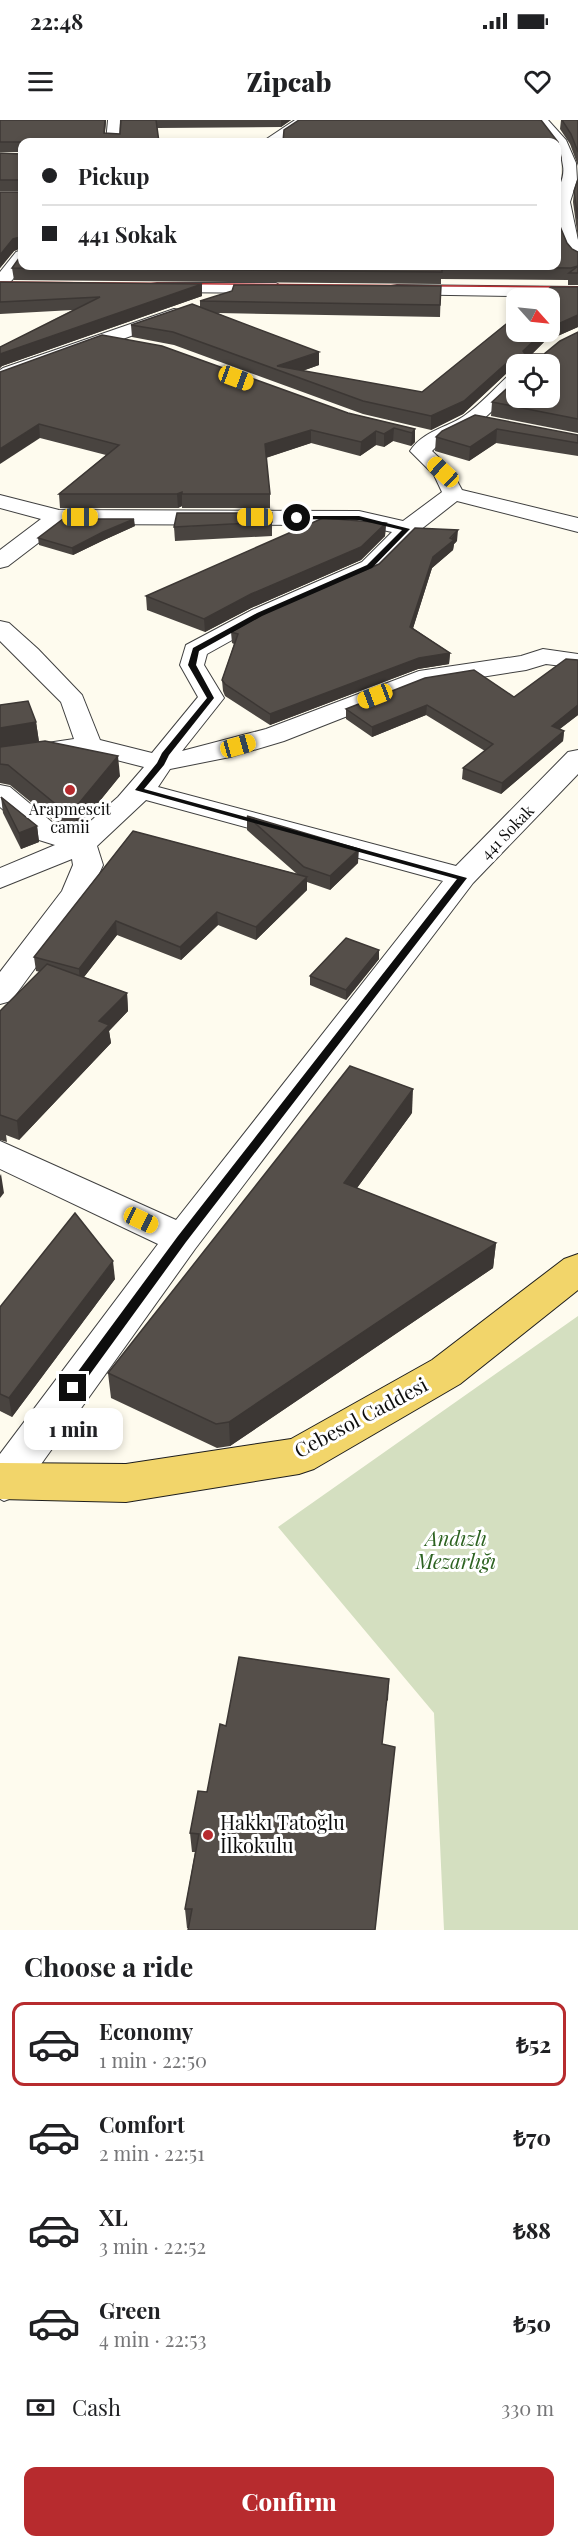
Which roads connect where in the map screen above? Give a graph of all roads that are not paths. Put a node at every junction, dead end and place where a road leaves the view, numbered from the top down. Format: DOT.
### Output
graph roads {
  1 [pos="114,120"];
  2 [pos="304,120"];
  3 [pos="526,121"];
  4 [pos="543,122"];
  5 [pos="566,123"];
  6 [pos="113,138"];
  7 [pos="275,138"];
  8 [pos="559,138"];
  9 [pos="566,148"];
  10 [pos="568,239"];
  11 [pos="578,257"];
  12 [pos="18,260"];
  13 [pos="0,285"];
  14 [pos="24,287"];
  15 [pos="142,288"];
  16 [pos="249,288"];
  17 [pos="295,289"];
  18 [pos="377,290"];
  19 [pos="578,292"];
  20 [pos="99,339"];
  21 [pos="133,345"];
  22 [pos="3,374"];
  23 [pos="506,388"];
  24 [pos="471,420"];
  25 [pos="492,424"];
  26 [pos="453,494"];
  27 [pos="0,501"];
  28 [pos="58,517"];
  29 [pos="578,525"];
  30 [pos="407,529"];
  31 [pos="0,561"];
  32 [pos="0,628"];
  33 [pos="578,661"];
  34 [pos="89,745"];
  35 [pos="0,758"];
  36 [pos="578,758"];
  37 [pos="161,763"];
  38 [pos="139,790"];
  39 [pos="0,793"];
  40 [pos="82,844"];
  41 [pos="462,878"];
  42 [pos="1,880"];
  43 [pos="0,994"];
  44 [pos="0,1154"];
  45 [pos="182,1239"];
  46 [pos="578,1269"];
  47 [pos="2,1481"];
  1 -- 6 [label="street"];
  2 -- 7 [label="street"];
  3 -- 4 [label="street"];
  4 -- 5 [label="street"];
  4 -- 8 [label="street"];
  9 -- 10 [label="street"];
  10 -- 11 [label="street"];
  12 -- 13 [label="street"];
  13 -- 14 [label="street"];
  15 -- 16 [label="street"];
  16 -- 17 [label="street"];
  16 -- 20 [label="street"];
  18 -- 19 [label="street"];
  20 -- 21 [label="street"];
  20 -- 22 [label="street"];
  23 -- 24 [label="street"];
  24 -- 25 [label="street"];
  24 -- 26 [label="street"];
  26 -- 29 [label="street"];
  26 -- 30 [label="street"];
  27 -- 28 [label="street"];
  28 -- 30 [label="street"];
  28 -- 31 [label="street"];
  30 -- 37 [label="street"];
  32 -- 34 [label="street"];
  33 -- 37 [label="street"];
  34 -- 35 [label="street"];
  34 -- 37 [label="street"];
  36 -- 41 [label="street, 441 Sokak"];
  37 -- 38 [label="street"];
  38 -- 40 [label="street"];
  38 -- 41 [label="street"];
  39 -- 40 [label="street"];
  40 -- 42 [label="street"];
  40 -- 43 [label="street"];
  41 -- 45 [label="street, 441 Sokak"];
  44 -- 45 [label="street"];
  45 -- 47 [label="street, 441 Sokak"];
  46 -- 47 [label="main road, Cebesol Caddesi"];
}
